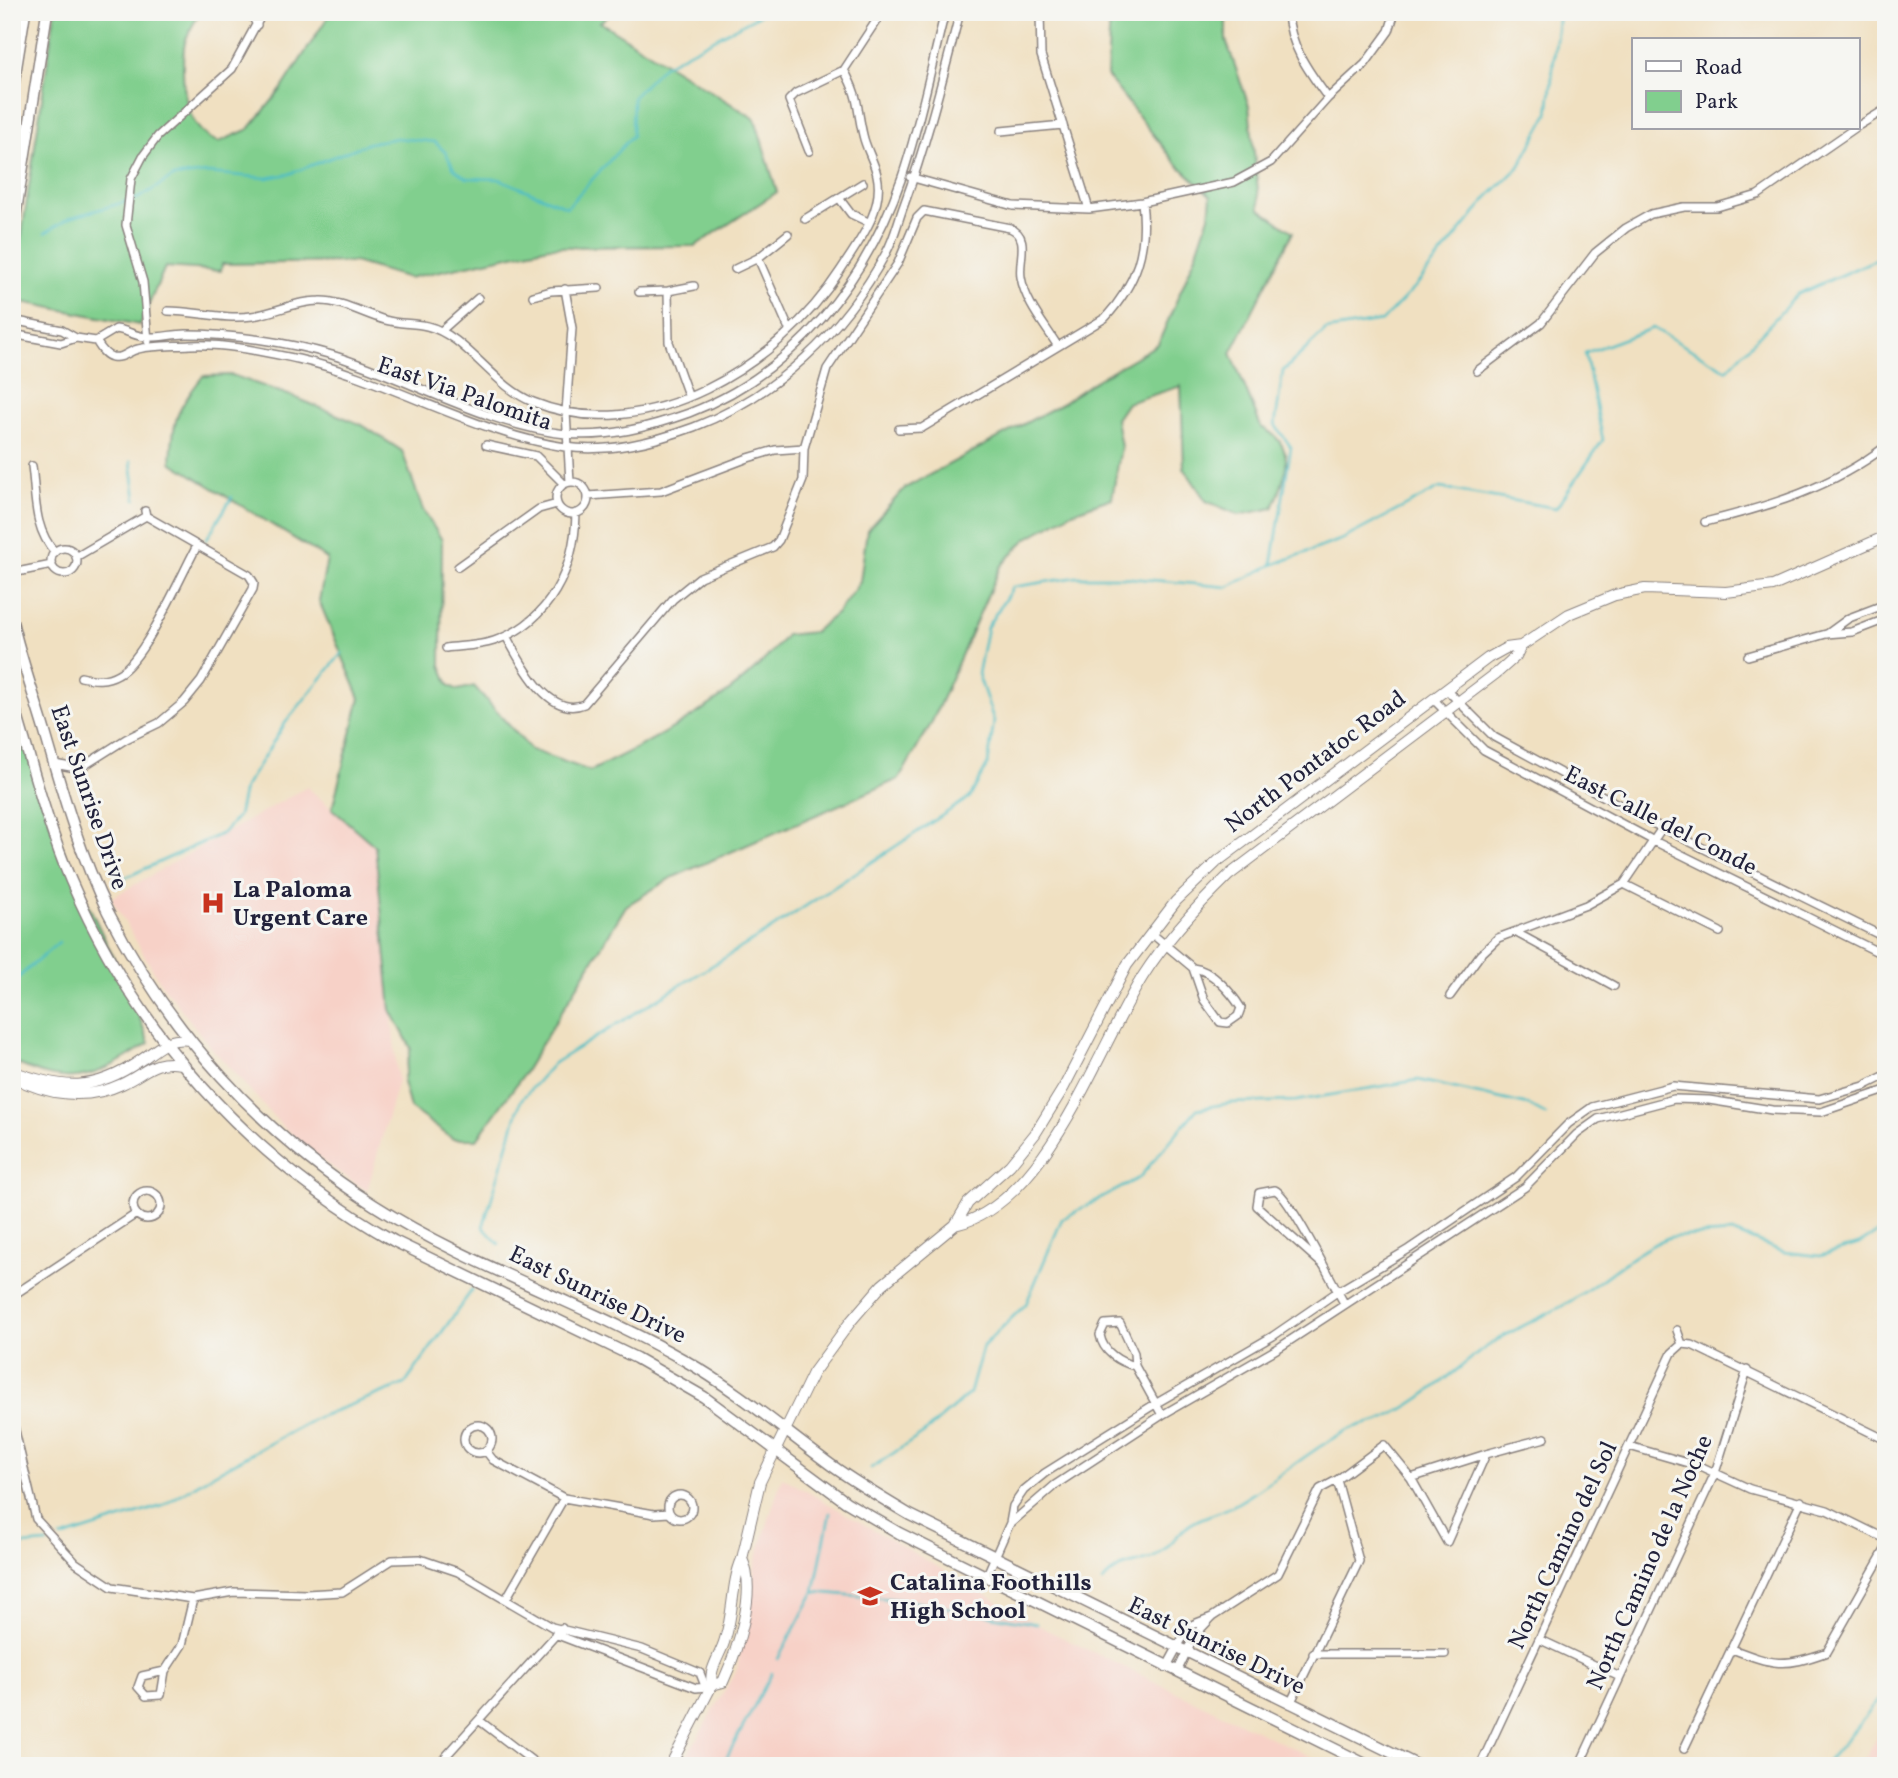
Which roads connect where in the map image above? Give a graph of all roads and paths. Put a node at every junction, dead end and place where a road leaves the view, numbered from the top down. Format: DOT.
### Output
graph roads {
  1 [pos="25,12"];
  2 [pos="47,12"];
  3 [pos="250,12"];
  4 [pos="264,12"];
  5 [pos="882,12"];
  6 [pos="945,12"];
  7 [pos="960,12"];
  8 [pos="1040,12"];
  9 [pos="1288,12"];
  10 [pos="1395,12"];
  11 [pos="257,25"];
  12 [pos="17,62"];
  13 [pos="39,65"];
  14 [pos="844,70"];
  15 [pos="12,93"];
  16 [pos="1328,97"];
  17 [pos="1886,109"];
  18 [pos="1063,125"];
  19 [pos="1860,125"];
  20 [pos="1853,130"];
  21 [pos="1001,131"];
  22 [pos="809,151"];
  23 [pos="902,175"];
  24 [pos="914,178"];
  25 [pos="863,183"];
  26 [pos="838,198"];
  27 [pos="1142,202"];
  28 [pos="1089,209"];
  29 [pos="805,219"];
  30 [pos="868,222"];
  31 [pos="788,234"];
  32 [pos="12,237"];
  33 [pos="758,258"];
  34 [pos="735,269"];
  35 [pos="694,286"];
  36 [pos="599,288"];
  37 [pos="565,289"];
  38 [pos="639,292"];
  39 [pos="668,292"];
  40 [pos="533,296"];
  41 [pos="478,298"];
  42 [pos="168,311"];
  43 [pos="12,320"];
  44 [pos="789,329"];
  45 [pos="441,331"];
  46 [pos="12,334"];
  47 [pos="148,337"];
  48 [pos="76,338"];
  49 [pos="96,341"];
  50 [pos="1057,345"];
  51 [pos="148,349"];
  52 [pos="1477,371"];
  53 [pos="688,396"];
  54 [pos="566,412"];
  55 [pos="899,429"];
  56 [pos="566,434"];
  57 [pos="486,445"];
  58 [pos="1886,446"];
  59 [pos="566,447"];
  60 [pos="804,448"];
  61 [pos="33,466"];
  62 [pos="567,483"];
  63 [pos="588,496"];
  64 [pos="557,504"];
  65 [pos="576,513"];
  66 [pos="1704,522"];
  67 [pos="1886,537"];
  68 [pos="197,546"];
  69 [pos="55,551"];
  70 [pos="76,557"];
  71 [pos="52,565"];
  72 [pos="458,567"];
  73 [pos="12,573"];
  74 [pos="1886,604"];
  75 [pos="1886,619"];
  76 [pos="12,621"];
  77 [pos="1826,634"];
  78 [pos="506,636"];
  79 [pos="1521,646"];
  80 [pos="446,648"];
  81 [pos="1748,656"];
  82 [pos="81,677"];
  83 [pos="1446,689"];
  84 [pos="12,699"];
  85 [pos="1433,699"];
  86 [pos="1457,703"];
  87 [pos="1444,713"];
  88 [pos="54,764"];
  89 [pos="71,819"];
  90 [pos="51,827"];
  91 [pos="1662,828"];
  92 [pos="1654,841"];
  93 [pos="1624,884"];
  94 [pos="1808,900"];
  95 [pos="1802,912"];
  96 [pos="1516,932"];
  97 [pos="1720,932"];
  98 [pos="1151,933"];
  99 [pos="1886,938"];
  100 [pos="1164,945"];
  101 [pos="1886,956"];
  102 [pos="1193,968"];
  103 [pos="1614,986"];
  104 [pos="1450,996"];
  105 [pos="190,1040"];
  106 [pos="164,1042"];
  107 [pos="181,1064"];
  108 [pos="12,1070"];
  109 [pos="1886,1075"];
  110 [pos="12,1077"];
  111 [pos="1886,1090"];
  112 [pos="374,1205"];
  113 [pos="136,1214"];
  114 [pos="362,1223"];
  115 [pos="955,1225"];
  116 [pos="1322,1264"];
  117 [pos="1337,1292"];
  118 [pos="12,1296"];
  119 [pos="1344,1303"];
  120 [pos="1677,1330"];
  121 [pos="1682,1344"];
  122 [pos="1135,1366"];
  123 [pos="1747,1370"];
  124 [pos="1155,1404"];
  125 [pos="1162,1415"];
  126 [pos="12,1418"];
  127 [pos="786,1429"];
  128 [pos="1545,1438"];
  129 [pos="1886,1440"];
  130 [pos="1629,1446"];
  131 [pos="776,1450"];
  132 [pos="486,1451"];
  133 [pos="1486,1454"];
  134 [pos="1715,1473"];
  135 [pos="1411,1478"];
  136 [pos="1337,1480"];
  137 [pos="564,1498"];
  138 [pos="1801,1501"];
  139 [pos="669,1513"];
  140 [pos="1010,1523"];
  141 [pos="1886,1539"];
  142 [pos="1886,1548"];
  143 [pos="994,1558"];
  144 [pos="742,1559"];
  145 [pos="986,1577"];
  146 [pos="506,1598"];
  147 [pos="193,1599"];
  148 [pos="733,1608"];
  149 [pos="1213,1617"];
  150 [pos="552,1627"];
  151 [pos="562,1628"];
  152 [pos="556,1635"];
  153 [pos="1541,1640"];
  154 [pos="1175,1648"];
  155 [pos="1731,1649"];
  156 [pos="736,1653"];
  157 [pos="1186,1654"];
  158 [pos="1313,1654"];
  159 [pos="1445,1654"];
  160 [pos="1171,1670"];
  161 [pos="165,1671"];
  162 [pos="1620,1677"];
  163 [pos="709,1687"];
  164 [pos="1289,1705"];
  165 [pos="480,1721"];
  166 [pos="1684,1749"];
  167 [pos="437,1766"];
  168 [pos="539,1766"];
  169 [pos="670,1766"];
  170 [pos="1369,1766"];
  171 [pos="1419,1766"];
  172 [pos="1480,1766"];
  173 [pos="1579,1766"];
  1 -- 12 [label="main road"];
  2 -- 13 [label="main road"];
  3 -- 11 [label="street"];
  4 -- 11 [label="street"];
  5 -- 14 [label="street"];
  6 -- 23 [label="street, East Via Palomita"];
  7 -- 24 [label="street, East Via Palomita"];
  8 -- 18 [label="street"];
  9 -- 16 [label="street"];
  10 -- 16 [label="street"];
  11 -- 47 [label="street"];
  12 -- 13 [label="main road"];
  12 -- 15 [label="main road"];
  13 -- 32 [label="main road"];
  14 -- 22 [label="street"];
  14 -- 30 [label="street"];
  16 -- 27 [label="street"];
  17 -- 19 [label="street"];
  18 -- 21 [label="street"];
  18 -- 28 [label="street"];
  20 -- 52 [label="street"];
  23 -- 24 [label="street"];
  23 -- 56 [label="street, East Via Palomita"];
  24 -- 28 [label="street"];
  24 -- 59 [label="street, East Via Palomita"];
  25 -- 26 [label="street"];
  26 -- 29 [label="street"];
  26 -- 30 [label="street"];
  27 -- 28 [label="street"];
  27 -- 50 [label="street"];
  30 -- 44 [label="street"];
  31 -- 33 [label="street"];
  33 -- 34 [label="street"];
  33 -- 44 [label="street"];
  35 -- 39 [label="street"];
  36 -- 37 [label="street"];
  37 -- 40 [label="street"];
  37 -- 54 [label="street"];
  38 -- 39 [label="street"];
  39 -- 53 [label="street"];
  41 -- 45 [label="street"];
  42 -- 45 [label="street"];
  43 -- 48 [label="street, East Via Palomita"];
  44 -- 53 [label="street"];
  45 -- 54 [label="street"];
  46 -- 48 [label="street, East Via Palomita"];
  47 -- 49 [label="street, East Via Palomita"];
  47 -- 51 [label="street"];
  47 -- 56 [label="street, East Via Palomita"];
  48 -- 49 [label="street, East Via Palomita"];
  49 -- 51 [label="street, East Via Palomita"];
  50 -- 55 [label="street"];
  50 -- 60 [label="street"];
  51 -- 59 [label="street, East Via Palomita"];
  53 -- 54 [label="street"];
  54 -- 56 [label="street"];
  56 -- 59 [label="street"];
  57 -- 62 [label="street"];
  58 -- 66 [label="street"];
  59 -- 62 [label="street"];
  60 -- 63 [label="street"];
  60 -- 78 [label="street"];
  61 -- 69 [label="street"];
  62 -- 63 [label="street"];
  62 -- 64 [label="street"];
  63 -- 65 [label="street"];
  64 -- 65 [label="street"];
  64 -- 72 [label="street"];
  65 -- 78 [label="street"];
  67 -- 79 [label="street, North Pontatoc Road"];
  68 -- 70 [label="street"];
  68 -- 82 [label="street"];
  68 -- 88 [label="street"];
  69 -- 70 [label="street"];
  69 -- 71 [label="street"];
  70 -- 71 [label="street"];
  71 -- 73 [label="street"];
  74 -- 77 [label="street"];
  75 -- 77 [label="street"];
  76 -- 88 [label="main road, East Sunrise Drive"];
  77 -- 81 [label="street"];
  78 -- 80 [label="street"];
  79 -- 83 [label="street, North Pontatoc Road"];
  79 -- 86 [label="street, North Pontatoc Road"];
  83 -- 85 [label="street, North Pontatoc Road"];
  83 -- 86 [label="street, East Calle del Conde"];
  84 -- 90 [label="main road, East Sunrise Drive"];
  85 -- 87 [label="street, East Calle del Conde"];
  85 -- 98 [label="street, North Pontatoc Road"];
  86 -- 87 [label="street, North Pontatoc Road"];
  86 -- 91 [label="street, East Calle del Conde"];
  87 -- 92 [label="street, East Calle del Conde"];
  87 -- 100 [label="street, North Pontatoc Road"];
  88 -- 89 [label="main road, East Sunrise Drive"];
  89 -- 90 [label="main road"];
  89 -- 105 [label="main road, East Sunrise Drive"];
  90 -- 106 [label="main road, East Sunrise Drive"];
  91 -- 92 [label="street"];
  91 -- 94 [label="street, East Calle del Conde"];
  92 -- 93 [label="street"];
  92 -- 95 [label="street, East Calle del Conde"];
  93 -- 96 [label="street"];
  93 -- 97 [label="street"];
  94 -- 95 [label="street"];
  94 -- 99 [label="street, East Calle del Conde"];
  95 -- 101 [label="street, East Calle del Conde"];
  96 -- 103 [label="street"];
  96 -- 104 [label="street"];
  98 -- 100 [label="street"];
  98 -- 115 [label="street, North Pontatoc Road"];
  100 -- 102 [label="street"];
  100 -- 115 [label="street, North Pontatoc Road"];
  102 -- 102 [label="street"];
  105 -- 106 [label="street"];
  105 -- 112 [label="main road, East Sunrise Drive"];
  106 -- 107 [label="main road, East Sunrise Drive"];
  106 -- 108 [label="street"];
  107 -- 110 [label="street"];
  107 -- 114 [label="main road, East Sunrise Drive"];
  109 -- 117 [label="street"];
  111 -- 119 [label="street"];
  112 -- 114 [label="main road"];
  112 -- 127 [label="main road, East Sunrise Drive"];
  113 -- 118 [label="street"];
  114 -- 131 [label="main road, East Sunrise Drive"];
  115 -- 127 [label="street, North Pontatoc Road"];
  116 -- 116 [label="street"];
  116 -- 117 [label="street"];
  117 -- 119 [label="street"];
  117 -- 124 [label="street"];
  119 -- 125 [label="street"];
  120 -- 121 [label="street"];
  121 -- 123 [label="street"];
  121 -- 130 [label="street, North Camino del Sol"];
  122 -- 122 [label="street"];
  122 -- 124 [label="street"];
  123 -- 129 [label="street"];
  123 -- 134 [label="street, North Camino de la Noche"];
  124 -- 125 [label="street"];
  124 -- 140 [label="street"];
  125 -- 140 [label="street"];
  126 -- 147 [label="street"];
  127 -- 131 [label="street, North Pontatoc Road"];
  127 -- 143 [label="main road, East Sunrise Drive"];
  128 -- 133 [label="street"];
  130 -- 134 [label="street"];
  130 -- 153 [label="street, North Camino del Sol"];
  131 -- 144 [label="street, North Pontatoc Road"];
  131 -- 145 [label="main road, East Sunrise Drive"];
  132 -- 132 [label="street"];
  132 -- 137 [label="street"];
  133 -- 135 [label="street"];
  133 -- 135 [label="street"];
  134 -- 138 [label="street"];
  134 -- 162 [label="street, North Camino de la Noche"];
  135 -- 136 [label="street"];
  136 -- 149 [label="street"];
  136 -- 158 [label="street"];
  137 -- 139 [label="street"];
  137 -- 146 [label="street"];
  138 -- 141 [label="street"];
  138 -- 155 [label="street"];
  140 -- 143 [label="street"];
  142 -- 155 [label="street"];
  143 -- 145 [label="street"];
  143 -- 154 [label="main road, East Sunrise Drive"];
  144 -- 148 [label="street, North Pontatoc Road"];
  144 -- 156 [label="street, North Pontatoc Road"];
  145 -- 160 [label="main road, East Sunrise Drive"];
  146 -- 147 [label="street"];
  146 -- 150 [label="street"];
  147 -- 161 [label="street"];
  148 -- 156 [label="street"];
  148 -- 163 [label="street, North Pontatoc Road"];
  149 -- 154 [label="street"];
  149 -- 157 [label="street"];
  150 -- 151 [label="street"];
  150 -- 152 [label="street"];
  151 -- 152 [label="street"];
  151 -- 163 [label="street"];
  152 -- 163 [label="street"];
  152 -- 165 [label="street"];
  153 -- 162 [label="street"];
  153 -- 172 [label="street, North Camino del Sol"];
  154 -- 157 [label="main road, East Sunrise Drive"];
  154 -- 160 [label="street"];
  155 -- 166 [label="street"];
  156 -- 163 [label="street, North Pontatoc Road"];
  157 -- 160 [label="street"];
  157 -- 164 [label="main road, East Sunrise Drive"];
  158 -- 159 [label="street"];
  158 -- 164 [label="street"];
  160 -- 170 [label="main road, East Sunrise Drive"];
  162 -- 173 [label="street, North Camino de la Noche"];
  163 -- 169 [label="street, North Pontatoc Road"];
  164 -- 171 [label="main road, East Sunrise Drive"];
  165 -- 167 [label="street"];
  165 -- 168 [label="street"];
}
